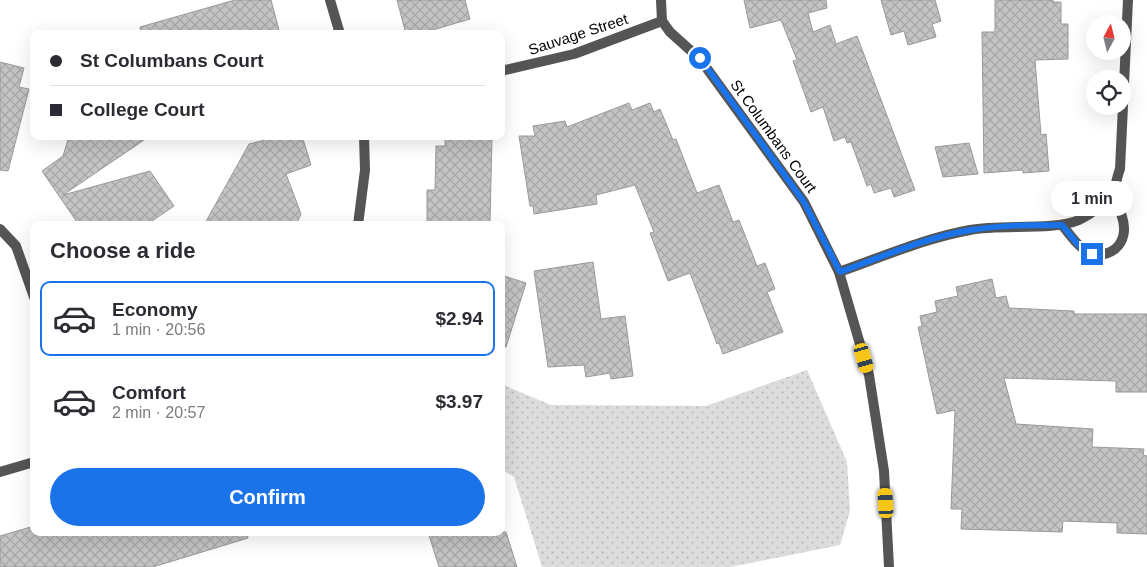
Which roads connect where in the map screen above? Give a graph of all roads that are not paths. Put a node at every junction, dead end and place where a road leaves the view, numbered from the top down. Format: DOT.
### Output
graph roads {
  1 [pos="330,0"];
  2 [pos="661,0"];
  3 [pos="1128,0"];
  4 [pos="662,21"];
  5 [pos="339,30"];
  6 [pos="505,71"];
  7 [pos="364,140"];
  8 [pos="1112,194"];
  9 [pos="359,221"];
  10 [pos="1062,225"];
  11 [pos="0,229"];
  12 [pos="840,272"];
  13 [pos="30,286"];
  14 [pos="30,463"];
  15 [pos="0,472"];
  16 [pos="888,567"];
  1 -- 5 [label="street"];
  2 -- 4 [label="street"];
  3 -- 8 [label="street"];
  4 -- 6 [label="street, Sauvage Street"];
  4 -- 12 [label="street, St Columbans Court"];
  7 -- 9 [label="street"];
  8 -- 10 [label="street"];
  8 -- 10 [label="street"];
  10 -- 12 [label="street"];
  11 -- 13 [label="street"];
  12 -- 16 [label="street, St Columbans Court"];
  14 -- 15 [label="street"];
}
